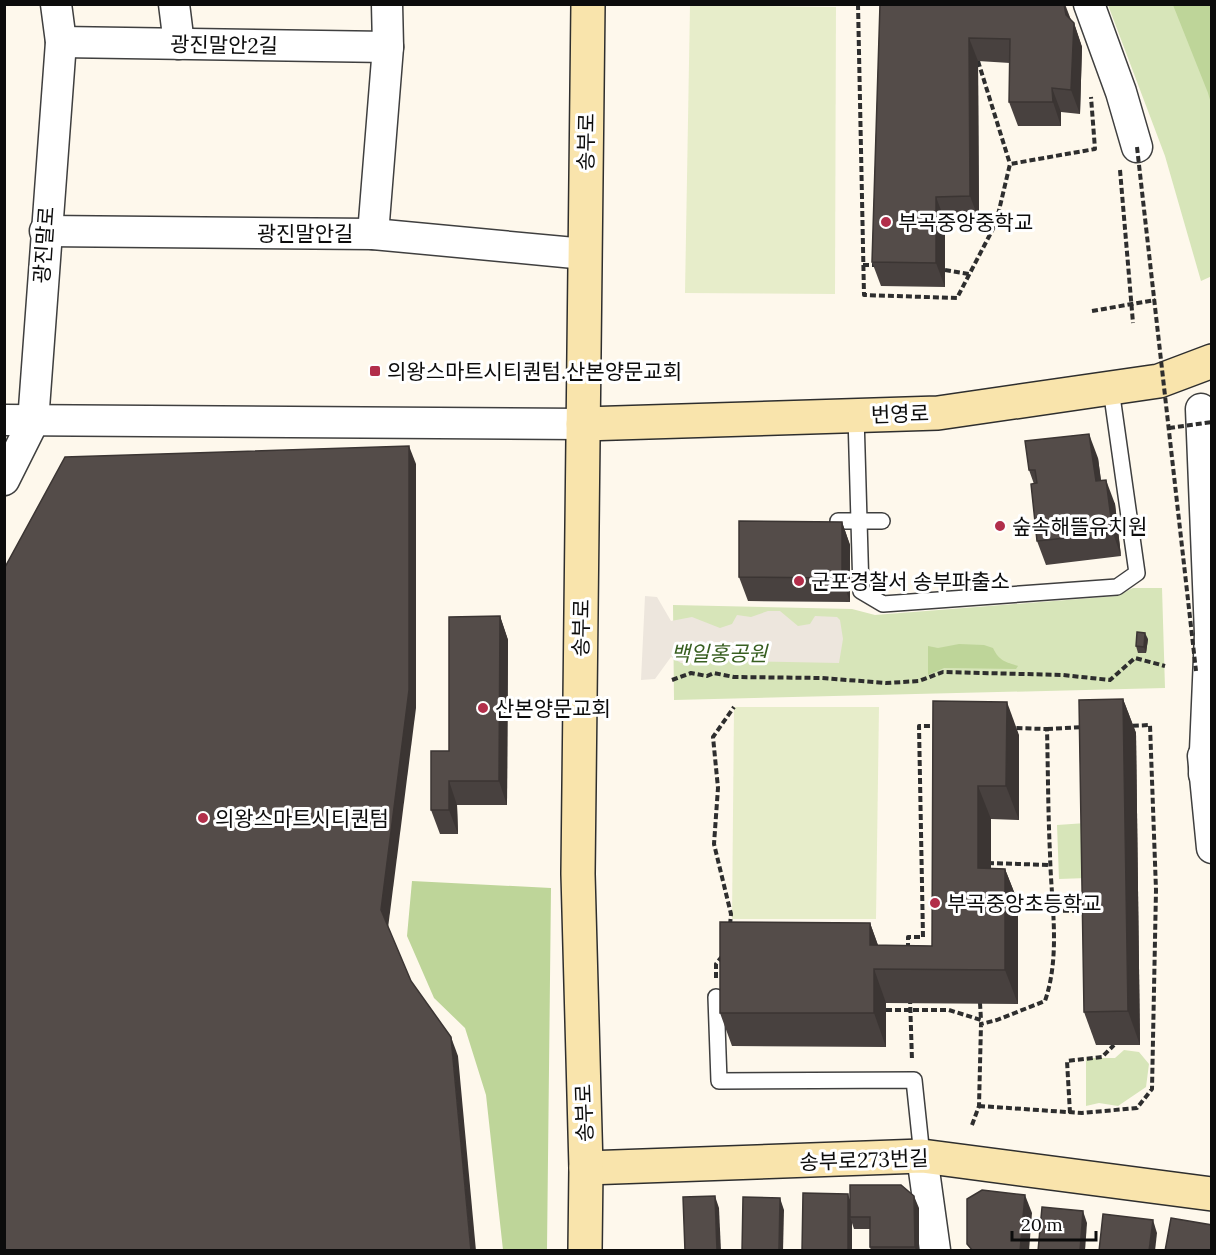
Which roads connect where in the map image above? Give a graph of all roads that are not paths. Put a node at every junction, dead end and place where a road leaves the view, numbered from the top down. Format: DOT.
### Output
graph roads {
  1 [pos="56,4"];
  2 [pos="174,4"];
  3 [pos="387,4"];
  4 [pos="588,4"];
  5 [pos="1089,4"];
  6 [pos="61,42"];
  7 [pos="179,44"];
  8 [pos="388,47"];
  9 [pos="1128,155"];
  10 [pos="45,231"];
  11 [pos="372,234"];
  12 [pos="585,254"];
  13 [pos="1212,361"];
  14 [pos="1111,389"];
  15 [pos="856,416"];
  16 [pos="1206,416"];
  17 [pos="19,421"];
  18 [pos="583,424"];
  19 [pos="4,480"];
  20 [pos="838,521"];
  21 [pos="859,521"];
  22 [pos="882,521"];
  23 [pos="1196,671"];
  24 [pos="1204,774"];
  25 [pos="1212,848"];
  26 [pos="716,997"];
  27 [pos="922,1155"];
  28 [pos="586,1168"];
  29 [pos="1212,1194"];
  30 [pos="585,1251"];
  31 [pos="935,1251"];
  1 -- 6 [label="street, 광진말로"];
  2 -- 7 [label="street"];
  3 -- 8 [label="street, 광진말안길"];
  4 -- 12 [label="street, 송부로"];
  5 -- 9 [label="street"];
  6 -- 7 [label="street, 광진말안2길"];
  6 -- 10 [label="street, 광진말로"];
  7 -- 8 [label="street, 광진말안2길"];
  8 -- 11 [label="street, 광진말안길"];
  10 -- 11 [label="street, 광진말안길"];
  10 -- 17 [label="street, 광진말로"];
  11 -- 12 [label="street"];
  12 -- 18 [label="street, 송부로"];
  13 -- 14 [label="street, 번영로"];
  14 -- 15 [label="street, 번영로"];
  14 -- 21 [label="lane"];
  15 -- 18 [label="street, 번영로"];
  15 -- 21 [label="lane"];
  16 -- 24 [label="street"];
  17 -- 18 [label="street"];
  17 -- 19 [label="street, 광진말로"];
  18 -- 28 [label="street, 송부로"];
  20 -- 21 [label="lane"];
  21 -- 22 [label="lane"];
  23 -- 24 [label="street"];
  24 -- 25 [label="street"];
  26 -- 27 [label="lane"];
  27 -- 28 [label="street, 송부로273번길"];
  27 -- 29 [label="street, 송부로273번길"];
  27 -- 31 [label="street"];
  28 -- 30 [label="street, 송부로"];
}
